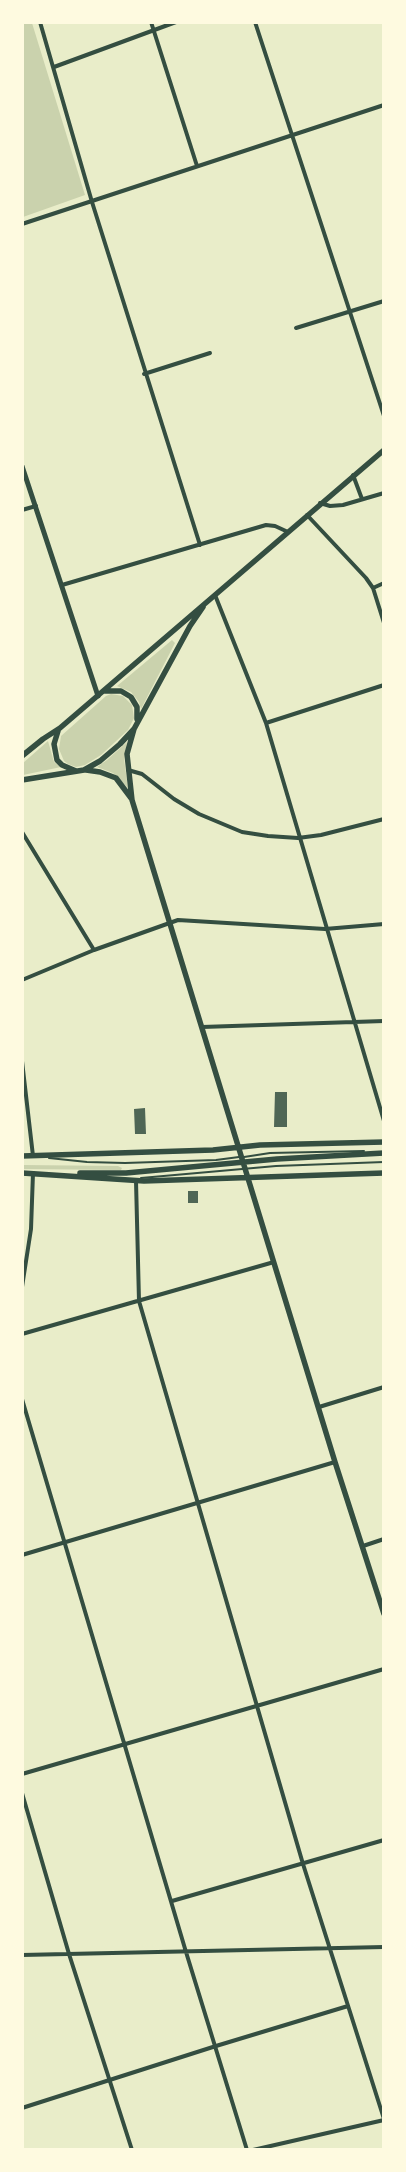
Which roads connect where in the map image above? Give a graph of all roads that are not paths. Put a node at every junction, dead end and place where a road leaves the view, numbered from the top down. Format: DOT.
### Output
graph roads {
  1 [pos="40,22"];
  2 [pos="151,22"];
  3 [pos="176,22"];
  4 [pos="255,22"];
  5 [pos="153,30"];
  6 [pos="54,67"];
  7 [pos="384,105"];
  8 [pos="292,135"];
  9 [pos="197,166"];
  10 [pos="92,202"];
  11 [pos="22,224"];
  12 [pos="384,301"];
  13 [pos="350,311"];
  14 [pos="296,328"];
  15 [pos="210,353"];
  16 [pos="144,374"];
  17 [pos="384,416"];
  18 [pos="384,450"];
  19 [pos="22,466"];
  20 [pos="353,475"];
  21 [pos="384,492"];
  22 [pos="362,499"];
  23 [pos="320,504"];
  24 [pos="36,506"];
  25 [pos="22,510"];
  26 [pos="307,515"];
  27 [pos="288,532"];
  28 [pos="200,545"];
  29 [pos="384,583"];
  30 [pos="62,585"];
  31 [pos="373,588"];
  32 [pos="214,594"];
  33 [pos="384,624"];
  34 [pos="384,685"];
  35 [pos="100,694"];
  36 [pos="266,723"];
  37 [pos="135,726"];
  38 [pos="60,728"];
  39 [pos="22,756"];
  40 [pos="81,770"];
  41 [pos="128,770"];
  42 [pos="22,780"];
  43 [pos="132,800"];
  44 [pos="384,818"];
  45 [pos="22,832"];
  46 [pos="298,838"];
  47 [pos="170,922"];
  48 [pos="384,924"];
  49 [pos="325,929"];
  50 [pos="94,950"];
  51 [pos="22,980"];
  52 [pos="384,1021"];
  53 [pos="355,1022"];
  54 [pos="202,1027"];
  55 [pos="22,1061"];
  56 [pos="384,1121"];
  57 [pos="384,1142"];
  58 [pos="239,1147"];
  59 [pos="384,1152"];
  60 [pos="22,1156"];
  61 [pos="33,1156"];
  62 [pos="384,1162"];
  63 [pos="244,1163"];
  64 [pos="22,1173"];
  65 [pos="33,1173"];
  66 [pos="384,1173"];
  67 [pos="249,1179"];
  68 [pos="126,1180"];
  69 [pos="136,1181"];
  70 [pos="274,1262"];
  71 [pos="22,1287"];
  72 [pos="139,1301"];
  73 [pos="22,1334"];
  74 [pos="384,1387"];
  75 [pos="22,1399"];
  76 [pos="319,1407"];
  77 [pos="335,1462"];
  78 [pos="198,1503"];
  79 [pos="384,1539"];
  80 [pos="65,1543"];
  81 [pos="362,1546"];
  82 [pos="22,1555"];
  83 [pos="384,1614"];
  84 [pos="384,1669"];
  85 [pos="257,1705"];
  86 [pos="124,1744"];
  87 [pos="22,1774"];
  88 [pos="22,1793"];
  89 [pos="384,1840"];
  90 [pos="303,1864"];
  91 [pos="172,1902"];
  92 [pos="384,1947"];
  93 [pos="330,1949"];
  94 [pos="186,1952"];
  95 [pos="68,1954"];
  96 [pos="22,1955"];
  97 [pos="348,2006"];
  98 [pos="216,2046"];
  99 [pos="109,2080"];
  100 [pos="22,2108"];
  101 [pos="384,2120"];
  102 [pos="132,2150"];
  103 [pos="248,2150"];
  104 [pos="252,2150"];
  1 -- 6 [label="street"];
  2 -- 5 [label="street"];
  3 -- 5 [label="street"];
  4 -- 8 [label="street"];
  5 -- 6 [label="street"];
  5 -- 9 [label="street"];
  6 -- 10 [label="street"];
  7 -- 8 [label="street"];
  8 -- 9 [label="street"];
  8 -- 13 [label="street"];
  9 -- 10 [label="street"];
  10 -- 11 [label="street"];
  10 -- 16 [label="street"];
  12 -- 13 [label="street"];
  13 -- 14 [label="street"];
  13 -- 17 [label="street"];
  15 -- 16 [label="street"];
  16 -- 28 [label="street"];
  18 -- 20 [label="main road"];
  19 -- 24 [label="main road"];
  20 -- 22 [label="street"];
  20 -- 23 [label="main road"];
  21 -- 22 [label="street"];
  22 -- 23 [label="street"];
  23 -- 26 [label="main road"];
  24 -- 25 [label="street"];
  24 -- 30 [label="main road"];
  26 -- 27 [label="main road"];
  26 -- 31 [label="street"];
  27 -- 28 [label="street"];
  27 -- 32 [label="main road"];
  28 -- 30 [label="street"];
  29 -- 31 [label="street"];
  30 -- 35 [label="main road"];
  31 -- 33 [label="street"];
  32 -- 35 [label="main road"];
  32 -- 36 [label="street"];
  32 -- 37 [label="main road"];
  34 -- 36 [label="street"];
  35 -- 37 [label="main road"];
  35 -- 38 [label="main road"];
  36 -- 46 [label="street"];
  37 -- 40 [label="main road"];
  37 -- 41 [label="main road"];
  38 -- 39 [label="main road"];
  38 -- 40 [label="main road"];
  40 -- 42 [label="main road"];
  40 -- 43 [label="main road"];
  41 -- 43 [label="main road"];
  41 -- 46 [label="street"];
  43 -- 47 [label="main road"];
  44 -- 46 [label="street"];
  45 -- 50 [label="street"];
  46 -- 49 [label="street"];
  47 -- 49 [label="street"];
  47 -- 50 [label="street"];
  47 -- 54 [label="main road"];
  48 -- 49 [label="street"];
  49 -- 53 [label="street"];
  50 -- 51 [label="street"];
  52 -- 53 [label="street"];
  53 -- 54 [label="street"];
  53 -- 56 [label="street"];
  54 -- 58 [label="main road"];
  55 -- 61 [label="street"];
  57 -- 58 [label="main road"];
  58 -- 61 [label="main road"];
  58 -- 63 [label="main road"];
  59 -- 63 [label="main road"];
  60 -- 61 [label="main road"];
  61 -- 63 [label="lane"];
  62 -- 63 [label="lane"];
  63 -- 65 [label="main road"];
  63 -- 67 [label="main road"];
  63 -- 68 [label="lane"];
  64 -- 65 [label="main road"];
  65 -- 68 [label="main road"];
  65 -- 71 [label="street"];
  66 -- 67 [label="main road"];
  67 -- 69 [label="main road"];
  67 -- 70 [label="main road"];
  68 -- 69 [label="main road"];
  69 -- 72 [label="street"];
  70 -- 72 [label="street"];
  70 -- 76 [label="main road"];
  72 -- 73 [label="street"];
  72 -- 78 [label="street"];
  74 -- 76 [label="street"];
  75 -- 80 [label="street"];
  76 -- 77 [label="main road"];
  77 -- 78 [label="street"];
  77 -- 81 [label="main road"];
  78 -- 80 [label="street"];
  78 -- 85 [label="street"];
  79 -- 81 [label="street"];
  80 -- 82 [label="street"];
  80 -- 86 [label="street"];
  81 -- 83 [label="main road"];
  84 -- 85 [label="street"];
  85 -- 86 [label="street"];
  85 -- 90 [label="street"];
  86 -- 87 [label="street"];
  86 -- 91 [label="street"];
  88 -- 95 [label="street"];
  89 -- 90 [label="street"];
  90 -- 91 [label="street"];
  90 -- 93 [label="street"];
  91 -- 94 [label="street"];
  92 -- 93 [label="street"];
  93 -- 94 [label="street"];
  93 -- 97 [label="street"];
  94 -- 95 [label="street"];
  94 -- 98 [label="street"];
  95 -- 96 [label="street"];
  95 -- 99 [label="street"];
  97 -- 98 [label="street"];
  97 -- 101 [label="street"];
  98 -- 99 [label="street"];
  98 -- 103 [label="street"];
  99 -- 100 [label="street"];
  99 -- 102 [label="street"];
  101 -- 104 [label="street"];
}
